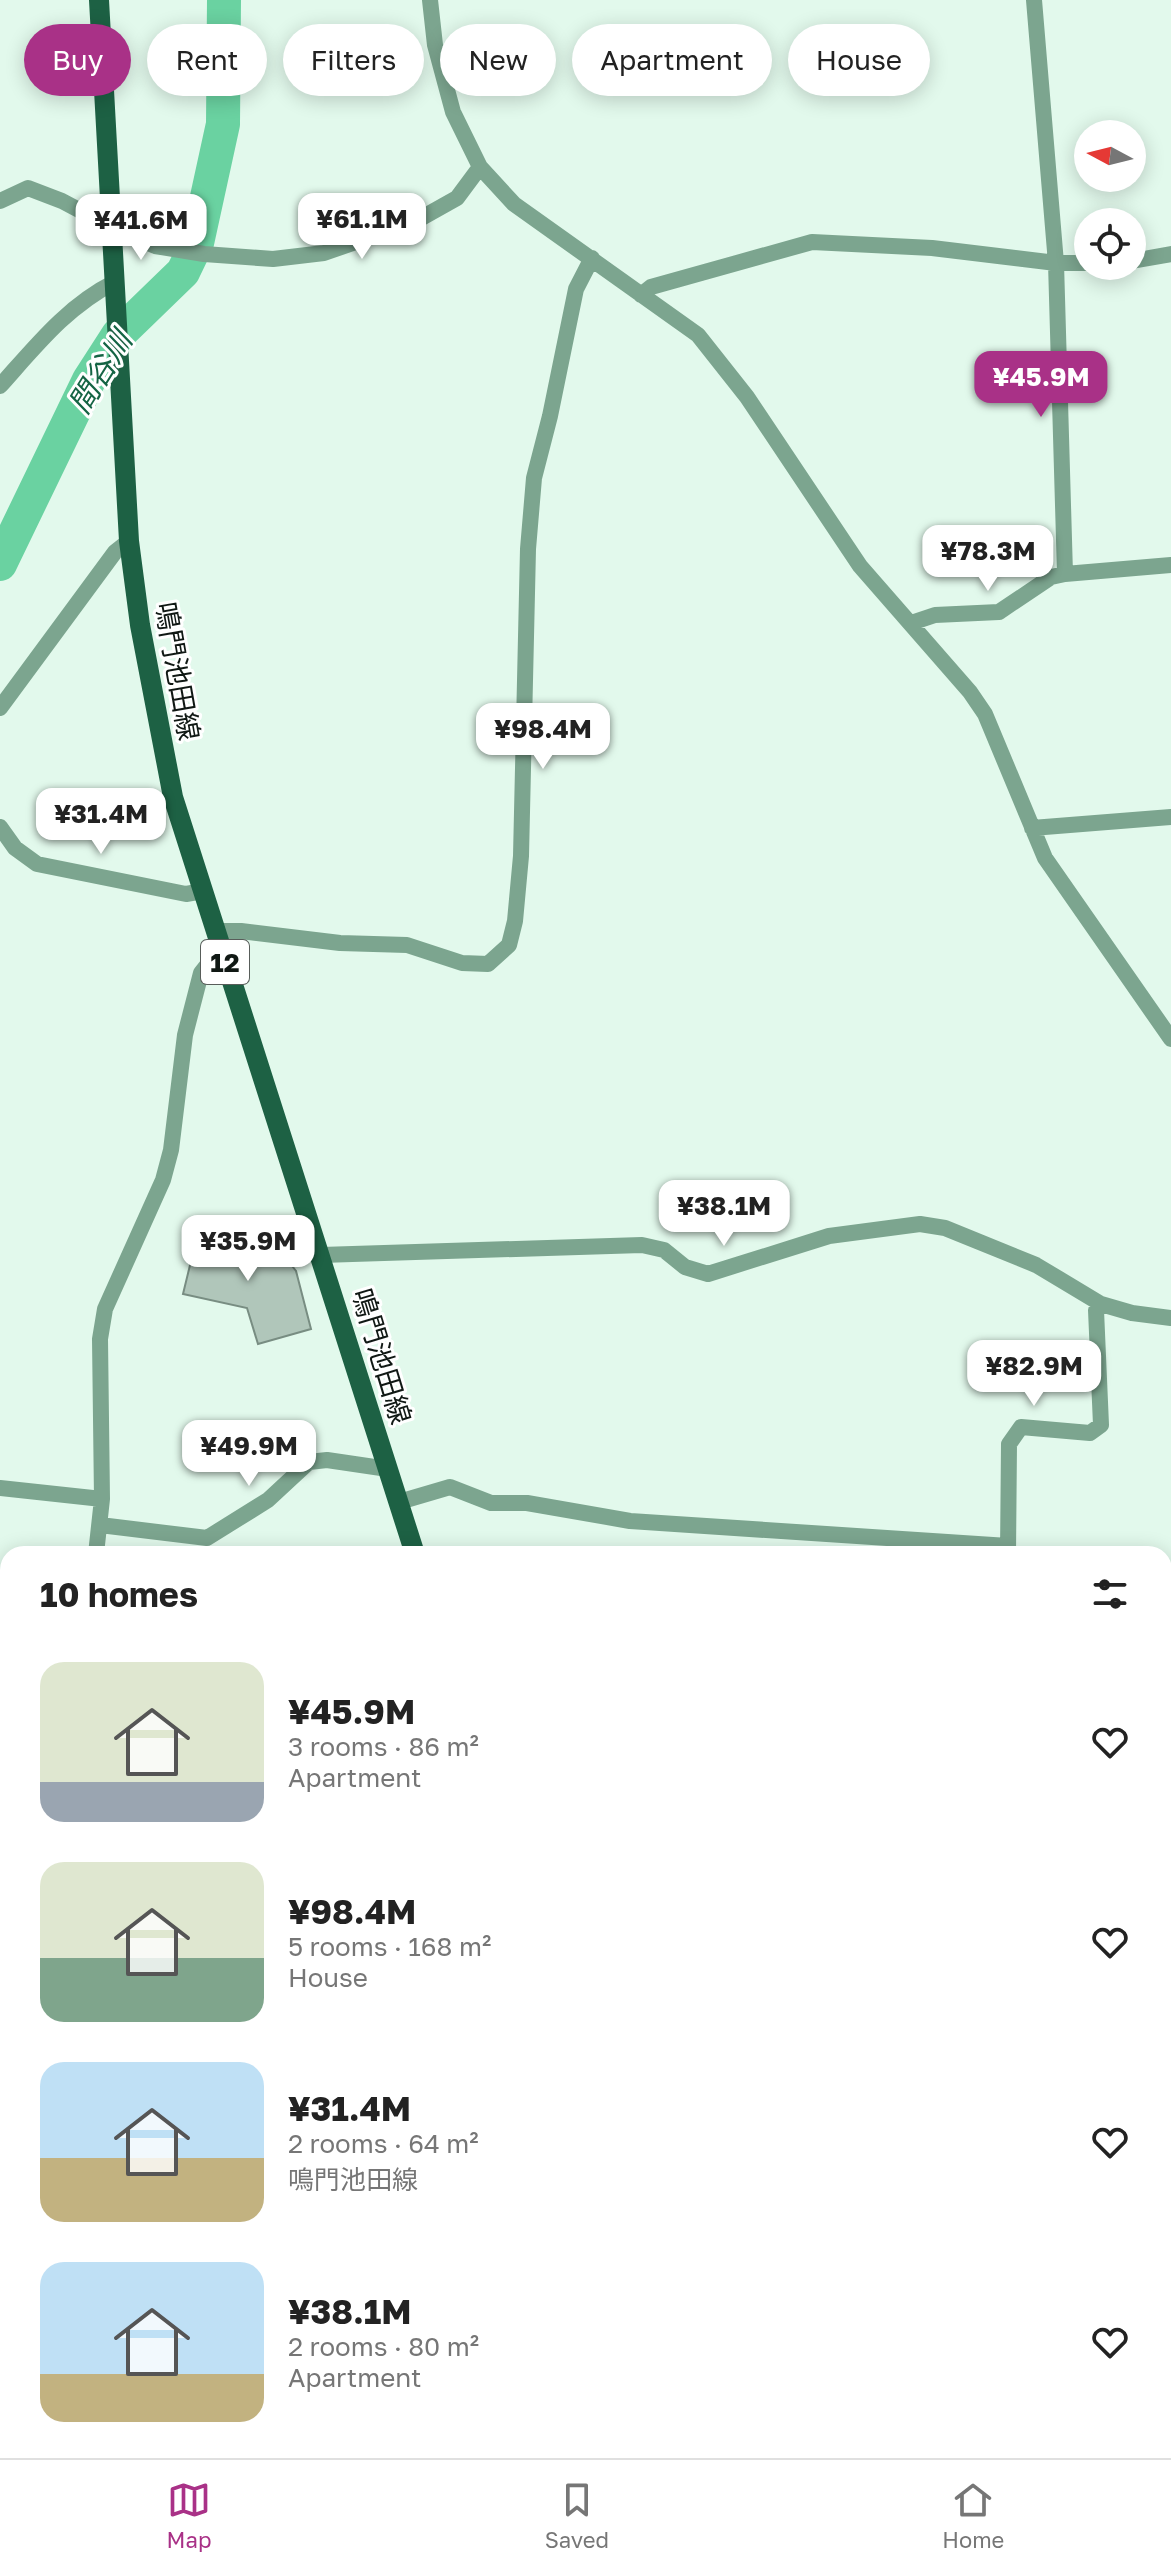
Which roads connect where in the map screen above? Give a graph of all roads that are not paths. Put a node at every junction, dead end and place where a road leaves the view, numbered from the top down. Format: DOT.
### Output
graph roads {
  1 [pos="99,0"];
  2 [pos="430,0"];
  3 [pos="1034,0"];
  4 [pos="480,167"];
  5 [pos="0,201"];
  6 [pos="111,227"];
  7 [pos="1171,254"];
  8 [pos="592,258"];
  9 [pos="1146,258"];
  10 [pos="1056,263"];
  11 [pos="1074,263"];
  12 [pos="115,282"];
  13 [pos="641,295"];
  14 [pos="0,386"];
  15 [pos="129,541"];
  16 [pos="1171,565"];
  17 [pos="1065,574"];
  18 [pos="911,623"];
  19 [pos="0,708"];
  20 [pos="1171,817"];
  21 [pos="0,827"];
  22 [pos="1032,828"];
  23 [pos="203,891"];
  24 [pos="218,940"];
  25 [pos="1171,1039"];
  26 [pos="321,1255"];
  27 [pos="1101,1304"];
  28 [pos="1171,1318"];
  29 [pos="388,1469"];
  30 [pos="0,1488"];
  31 [pos="102,1499"];
  32 [pos="399,1502"];
  33 [pos="100,1525"];
  34 [pos="97,1546"];
  35 [pos="413,1546"];
  36 [pos="956,1546"];
  37 [pos="1008,1546"];
  1 -- 6 [label="main road, 鳴門池田線 / 12"];
  2 -- 4 [label="street"];
  3 -- 10 [label="street"];
  4 -- 6 [label="street"];
  4 -- 8 [label="street"];
  5 -- 6 [label="street"];
  6 -- 12 [label="main road, 鳴門池田線 / 12"];
  7 -- 9 [label="street"];
  8 -- 13 [label="street"];
  8 -- 24 [label="street"];
  10 -- 11 [label="street"];
  10 -- 13 [label="street"];
  10 -- 17 [label="street"];
  12 -- 14 [label="street"];
  12 -- 15 [label="main road, 鳴門池田線 / 12"];
  13 -- 18 [label="street"];
  15 -- 19 [label="street"];
  15 -- 23 [label="main road, 鳴門池田線 / 12"];
  16 -- 17 [label="street"];
  17 -- 18 [label="street"];
  18 -- 22 [label="street"];
  20 -- 22 [label="street"];
  21 -- 23 [label="street"];
  22 -- 25 [label="street"];
  23 -- 24 [label="main road, 鳴門池田線 / 12"];
  24 -- 26 [label="main road, 鳴門池田線 / 12"];
  24 -- 31 [label="street"];
  26 -- 27 [label="street"];
  26 -- 29 [label="main road, 鳴門池田線 / 12"];
  27 -- 28 [label="street"];
  27 -- 37 [label="street"];
  29 -- 32 [label="main road, 鳴門池田線 / 12"];
  29 -- 33 [label="street"];
  30 -- 31 [label="street"];
  31 -- 33 [label="street"];
  32 -- 35 [label="main road, 鳴門池田線 / 12"];
  32 -- 36 [label="street"];
  33 -- 34 [label="street"];
}
